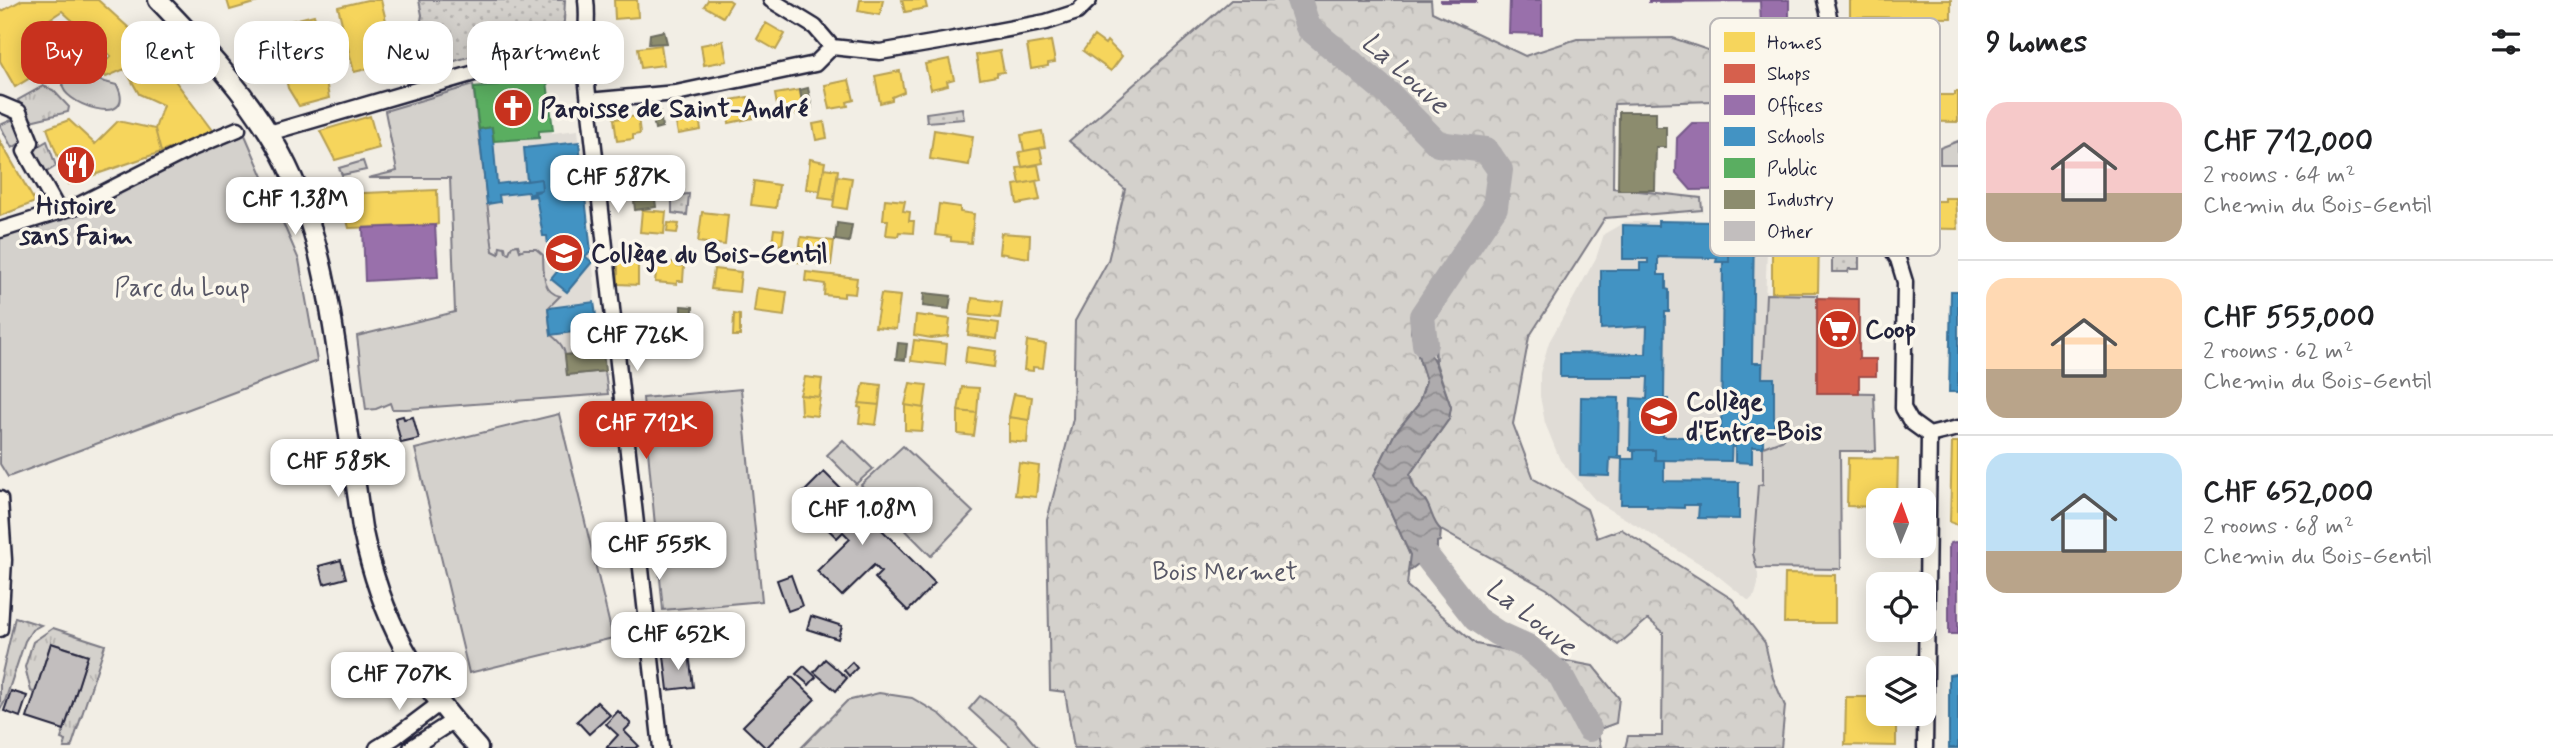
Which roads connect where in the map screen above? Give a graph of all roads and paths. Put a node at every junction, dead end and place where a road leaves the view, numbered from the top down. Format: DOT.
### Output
graph roads {
  1 [pos="158,0"];
  2 [pos="586,0"];
  3 [pos="771,0"];
  4 [pos="1090,0"];
  5 [pos="1825,0"];
  6 [pos="1829,18"];
  7 [pos="588,21"];
  8 [pos="832,47"];
  9 [pos="467,76"];
  10 [pos="588,84"];
  11 [pos="589,101"];
  12 [pos="0,104"];
  13 [pos="238,130"];
  14 [pos="269,134"];
  15 [pos="59,212"];
  16 [pos="0,230"];
  17 [pos="1896,256"];
  18 [pos="1958,428"];
  19 [pos="1929,435"];
  20 [pos="0,499"];
  21 [pos="0,629"];
  22 [pos="440,703"];
  23 [pos="453,721"];
  24 [pos="377,748"];
  25 [pos="411,748"];
  26 [pos="478,748"];
  27 [pos="661,748"];
  28 [pos="1925,748"];
  1 -- 14 [label="main road"];
  2 -- 7 [label="street"];
  3 -- 8 [label="street"];
  4 -- 8 [label="street"];
  5 -- 6 [label="street"];
  8 -- 11 [label="street"];
  9 -- 14 [label="street"];
  10 -- 11 [label="street"];
  11 -- 27 [label="street"];
  12 -- 15 [label="street"];
  13 -- 15 [label="street"];
  14 -- 22 [label="main road"];
  15 -- 16 [label="street"];
  17 -- 19 [label="street"];
  18 -- 19 [label="street"];
  19 -- 28 [label="street"];
  20 -- 21 [label="street"];
  22 -- 23 [label="main road"];
  22 -- 24 [label="street"];
  23 -- 25 [label="street"];
  23 -- 26 [label="main road"];
}
